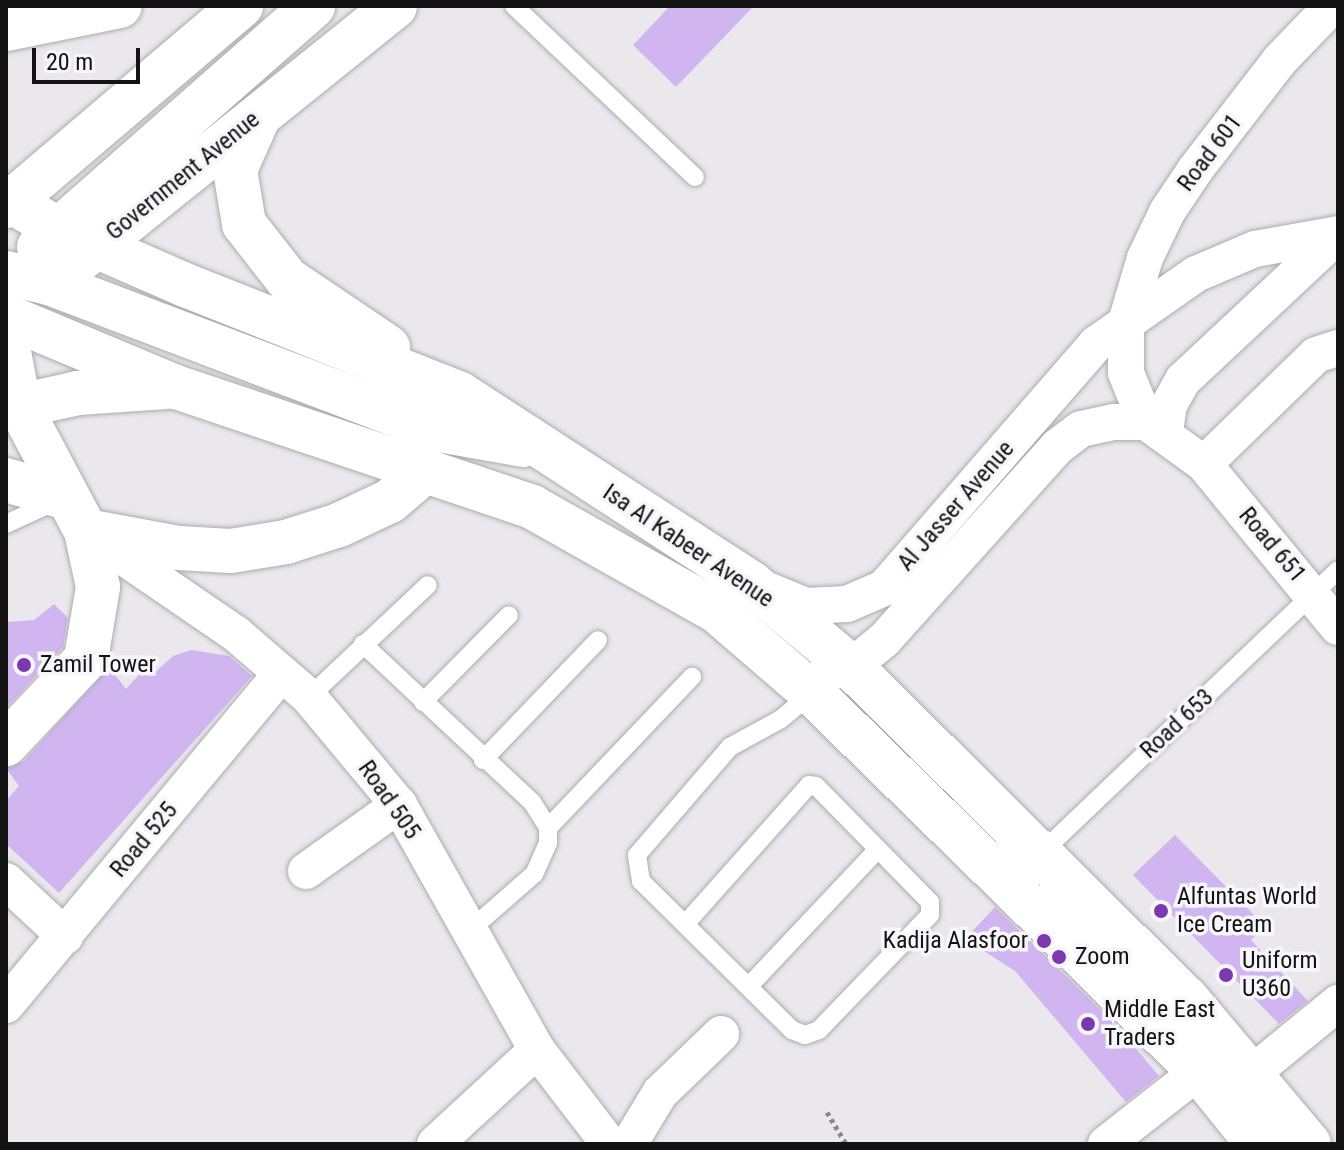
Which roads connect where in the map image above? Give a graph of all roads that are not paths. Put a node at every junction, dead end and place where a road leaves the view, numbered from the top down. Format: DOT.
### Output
graph roads {
  1 [pos="120,6"];
  2 [pos="241,6"];
  3 [pos="313,6"];
  4 [pos="395,6"];
  5 [pos="514,6"];
  6 [pos="1332,6"];
  7 [pos="6,29"];
  8 [pos="260,113"];
  9 [pos="695,177"];
  10 [pos="8,202"];
  11 [pos="57,229"];
  12 [pos="1338,234"];
  13 [pos="97,247"];
  14 [pos="16,285"];
  15 [pos="1126,322"];
  16 [pos="6,336"];
  17 [pos="1338,348"];
  18 [pos="176,387"];
  19 [pos="460,394"];
  20 [pos="12,407"];
  21 [pos="1156,427"];
  22 [pos="537,448"];
  23 [pos="1204,464"];
  24 [pos="426,470"];
  25 [pos="6,480"];
  26 [pos="75,514"];
  27 [pos="6,524"];
  28 [pos="1326,582"];
  29 [pos="751,583"];
  30 [pos="428,585"];
  31 [pos="509,615"];
  32 [pos="1338,627"];
  33 [pos="598,640"];
  34 [pos="363,644"];
  35 [pos="767,653"];
  36 [pos="851,667"];
  37 [pos="281,674"];
  38 [pos="692,677"];
  39 [pos="812,693"];
  40 [pos="309,697"];
  41 [pos="423,702"];
  42 [pos="6,744"];
  43 [pos="483,760"];
  44 [pos="399,805"];
  45 [pos="548,828"];
  46 [pos="877,850"];
  47 [pos="1041,853"];
  48 [pos="306,871"];
  49 [pos="6,881"];
  50 [pos="687,922"];
  51 [pos="469,931"];
  52 [pos="65,936"];
  53 [pos="749,986"];
  54 [pos="1338,1003"];
  55 [pos="6,1005"];
  56 [pos="721,1034"];
  57 [pos="537,1050"];
  58 [pos="1199,1071"];
  59 [pos="1250,1075"];
  60 [pos="435,1144"];
  61 [pos="609,1144"];
  62 [pos="629,1144"];
  63 [pos="1106,1144"];
  64 [pos="1258,1144"];
  65 [pos="1309,1144"];
  1 -- 7 [label="main road"];
  2 -- 10 [label="main road"];
  3 -- 11 [label="main road"];
  4 -- 8 [label="main road, Government Avenue"];
  5 -- 9 [label="lane"];
  6 -- 15 [label="street, Road 601"];
  8 -- 13 [label="main road, Government Avenue"];
  8 -- 19 [label="main road"];
  10 -- 11 [label="main road, Isa Al Kabeer Avenue"];
  11 -- 13 [label="main road, Isa Al Kabeer Avenue"];
  11 -- 14 [label="main road"];
  12 -- 15 [label="street, Al Jasser Avenue"];
  12 -- 21 [label="street"];
  13 -- 14 [label="main road, Government Avenue"];
  13 -- 19 [label="main road, Isa Al Kabeer Avenue"];
  14 -- 18 [label="main road, Isa Al Kabeer Avenue"];
  14 -- 22 [label="main road"];
  15 -- 21 [label="street"];
  15 -- 29 [label="street, Al Jasser Avenue"];
  16 -- 20 [label="main road"];
  17 -- 23 [label="street"];
  18 -- 20 [label="main road"];
  18 -- 24 [label="main road, Isa Al Kabeer Avenue"];
  19 -- 22 [label="main road, Isa Al Kabeer Avenue"];
  20 -- 26 [label="main road"];
  21 -- 23 [label="street, Road 651"];
  21 -- 36 [label="street, Al Jasser Avenue"];
  22 -- 29 [label="main road, Isa Al Kabeer Avenue"];
  23 -- 28 [label="street, Road 651"];
  24 -- 26 [label="main road"];
  24 -- 35 [label="main road, Isa Al Kabeer Avenue"];
  25 -- 26 [label="main road"];
  26 -- 27 [label="lane"];
  26 -- 37 [label="street, Road 505"];
  26 -- 42 [label="main road"];
  28 -- 32 [label="street, Road 651"];
  28 -- 47 [label="lane, Road 653"];
  29 -- 36 [label="main road, Isa Al Kabeer Avenue"];
  30 -- 34 [label="lane"];
  31 -- 41 [label="lane"];
  33 -- 43 [label="lane"];
  34 -- 40 [label="lane"];
  34 -- 41 [label="lane"];
  35 -- 36 [label="street"];
  35 -- 39 [label="main road, Isa Al Kabeer Avenue"];
  36 -- 47 [label="main road, Isa Al Kabeer Avenue"];
  37 -- 40 [label="street, Road 505"];
  37 -- 52 [label="street, Road 525"];
  38 -- 45 [label="lane"];
  39 -- 50 [label="lane"];
  39 -- 58 [label="main road, Isa Al Kabeer Avenue"];
  40 -- 44 [label="street, Road 505"];
  41 -- 43 [label="lane"];
  43 -- 45 [label="lane"];
  44 -- 48 [label="street"];
  44 -- 51 [label="street, Road 505"];
  45 -- 51 [label="lane"];
  46 -- 50 [label="lane"];
  46 -- 53 [label="lane"];
  46 -- 53 [label="lane"];
  47 -- 59 [label="main road, Isa Al Kabeer Avenue"];
  49 -- 52 [label="street"];
  50 -- 53 [label="lane"];
  51 -- 57 [label="street, Road 505"];
  52 -- 55 [label="street, Road 525"];
  54 -- 59 [label="street"];
  56 -- 62 [label="street"];
  57 -- 60 [label="street"];
  57 -- 61 [label="street, Road 505"];
  58 -- 63 [label="street"];
  58 -- 64 [label="main road, Isa Al Kabeer Avenue"];
  59 -- 65 [label="main road, Isa Al Kabeer Avenue"];
}
